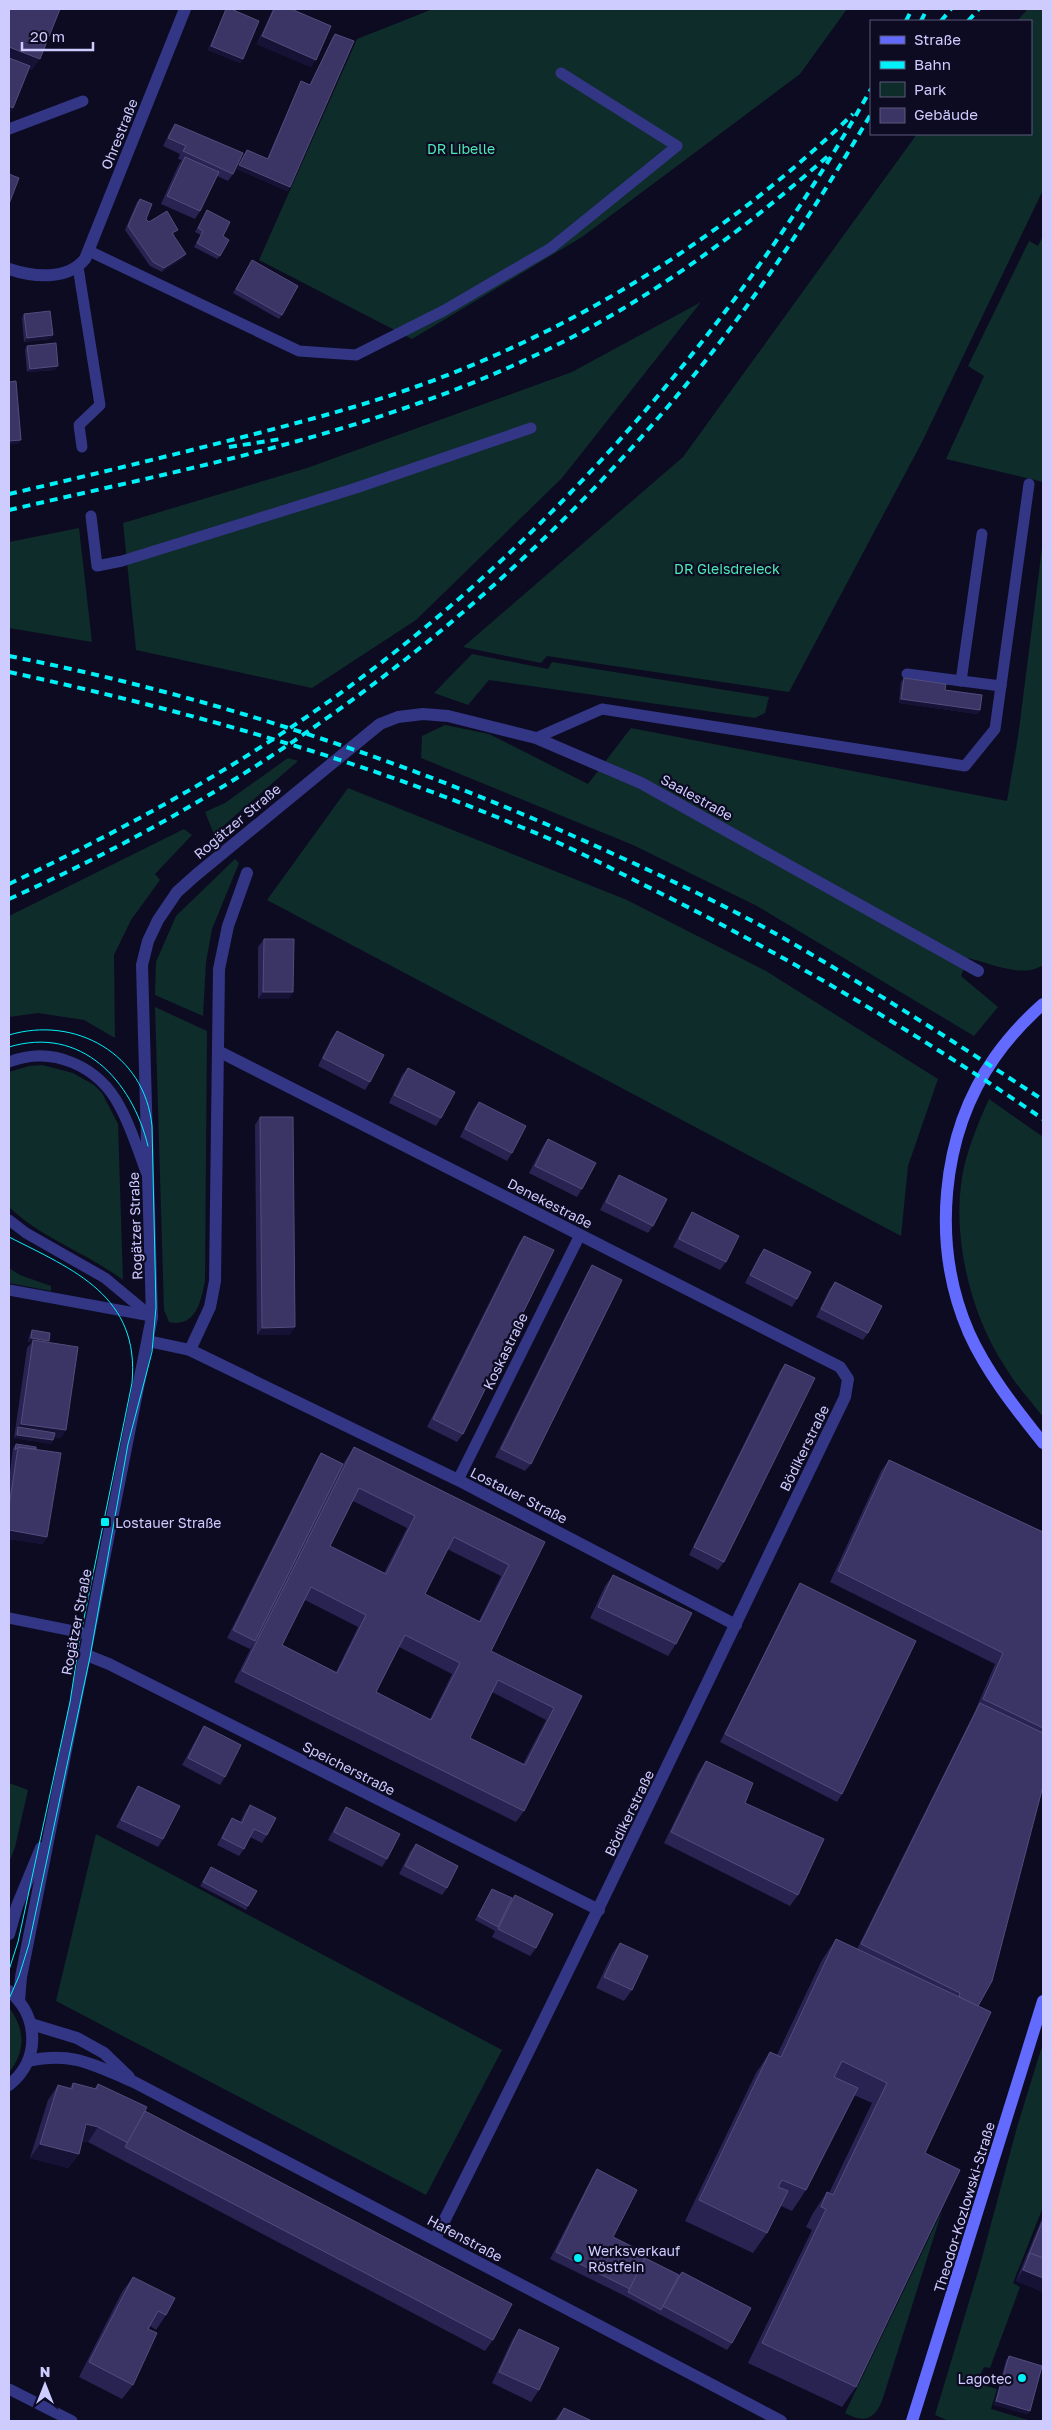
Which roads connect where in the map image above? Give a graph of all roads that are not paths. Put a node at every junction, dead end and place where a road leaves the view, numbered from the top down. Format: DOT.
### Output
graph roads {
  1 [pos="185,9"];
  2 [pos="560,73"];
  3 [pos="83,101"];
  4 [pos="9,129"];
  5 [pos="89,251"];
  6 [pos="78,267"];
  7 [pos="9,269"];
  8 [pos="531,428"];
  9 [pos="82,447"];
  10 [pos="1029,484"];
  11 [pos="91,516"];
  12 [pos="982,534"];
  13 [pos="907,674"];
  14 [pos="961,681"];
  15 [pos="1001,686"];
  16 [pos="380,724"];
  17 [pos="536,738"];
  18 [pos="248,872"];
  19 [pos="978,971"];
  20 [pos="1043,1004"];
  21 [pos="218,1051"];
  22 [pos="9,1062"];
  23 [pos="148,1178"];
  24 [pos="9,1220"];
  25 [pos="580,1235"];
  26 [pos="9,1290"];
  27 [pos="152,1317"];
  28 [pos="148,1341"];
  29 [pos="190,1350"];
  30 [pos="845,1397"];
  31 [pos="1043,1442"];
  32 [pos="458,1480"];
  33 [pos="9,1618"];
  34 [pos="736,1625"];
  35 [pos="88,1634"];
  36 [pos="84,1654"];
  37 [pos="51,1823"];
  38 [pos="600,1910"];
  39 [pos="9,1934"];
  40 [pos="9,1991"];
  41 [pos="19,2001"];
  42 [pos="1043,2001"];
  43 [pos="31,2024"];
  44 [pos="28,2061"];
  45 [pos="134,2082"];
  46 [pos="9,2084"];
  47 [pos="435,2239"];
  48 [pos="9,2389"];
  49 [pos="72,2421"];
  50 [pos="781,2421"];
  51 [pos="912,2421"];
  1 -- 5 [label="street, Ohrestraße"];
  2 -- 5 [label="lane"];
  3 -- 4 [label="lane"];
  5 -- 6 [label="street, Ohrestraße"];
  6 -- 7 [label="street"];
  6 -- 9 [label="lane"];
  8 -- 11 [label="lane"];
  10 -- 15 [label="lane"];
  12 -- 14 [label="lane"];
  13 -- 14 [label="lane"];
  14 -- 15 [label="lane"];
  15 -- 17 [label="lane"];
  16 -- 17 [label="street, Saalestraße"];
  16 -- 23 [label="street, Rogätzer Straße"];
  17 -- 19 [label="street, Saalestraße"];
  18 -- 21 [label="street"];
  20 -- 31 [label="main road"];
  21 -- 25 [label="street, Denekestraße"];
  21 -- 29 [label="street"];
  22 -- 23 [label="lane"];
  23 -- 27 [label="street, Rogätzer Straße"];
  24 -- 27 [label="lane"];
  25 -- 30 [label="street, Denekestraße"];
  25 -- 32 [label="lane, Koskastraße"];
  26 -- 27 [label="lane"];
  27 -- 28 [label="street, Rogätzer Straße"];
  28 -- 29 [label="street, Lostauer Straße"];
  28 -- 35 [label="street, Rogätzer Straße"];
  29 -- 32 [label="street, Lostauer Straße"];
  30 -- 34 [label="street, Bödikerstraße"];
  32 -- 34 [label="street, Lostauer Straße"];
  33 -- 35 [label="lane"];
  34 -- 38 [label="street, Bödikerstraße"];
  35 -- 36 [label="street, Rogätzer Straße"];
  36 -- 37 [label="street, Rogätzer Straße"];
  36 -- 38 [label="street, Speicherstraße"];
  37 -- 39 [label="street, Rogätzer Straße"];
  37 -- 41 [label="street, Rogätzer Straße"];
  38 -- 47 [label="street, Bödikerstraße"];
  40 -- 41 [label="street"];
  41 -- 43 [label="street"];
  42 -- 51 [label="main road, Theodor-Kozlowski-Straße"];
  43 -- 44 [label="street"];
  43 -- 45 [label="street, Hafenstraße"];
  44 -- 45 [label="street, Hafenstraße"];
  44 -- 46 [label="street"];
  45 -- 47 [label="street, Hafenstraße"];
  47 -- 50 [label="street, Hafenstraße"];
  48 -- 49 [label="lane"];
}
